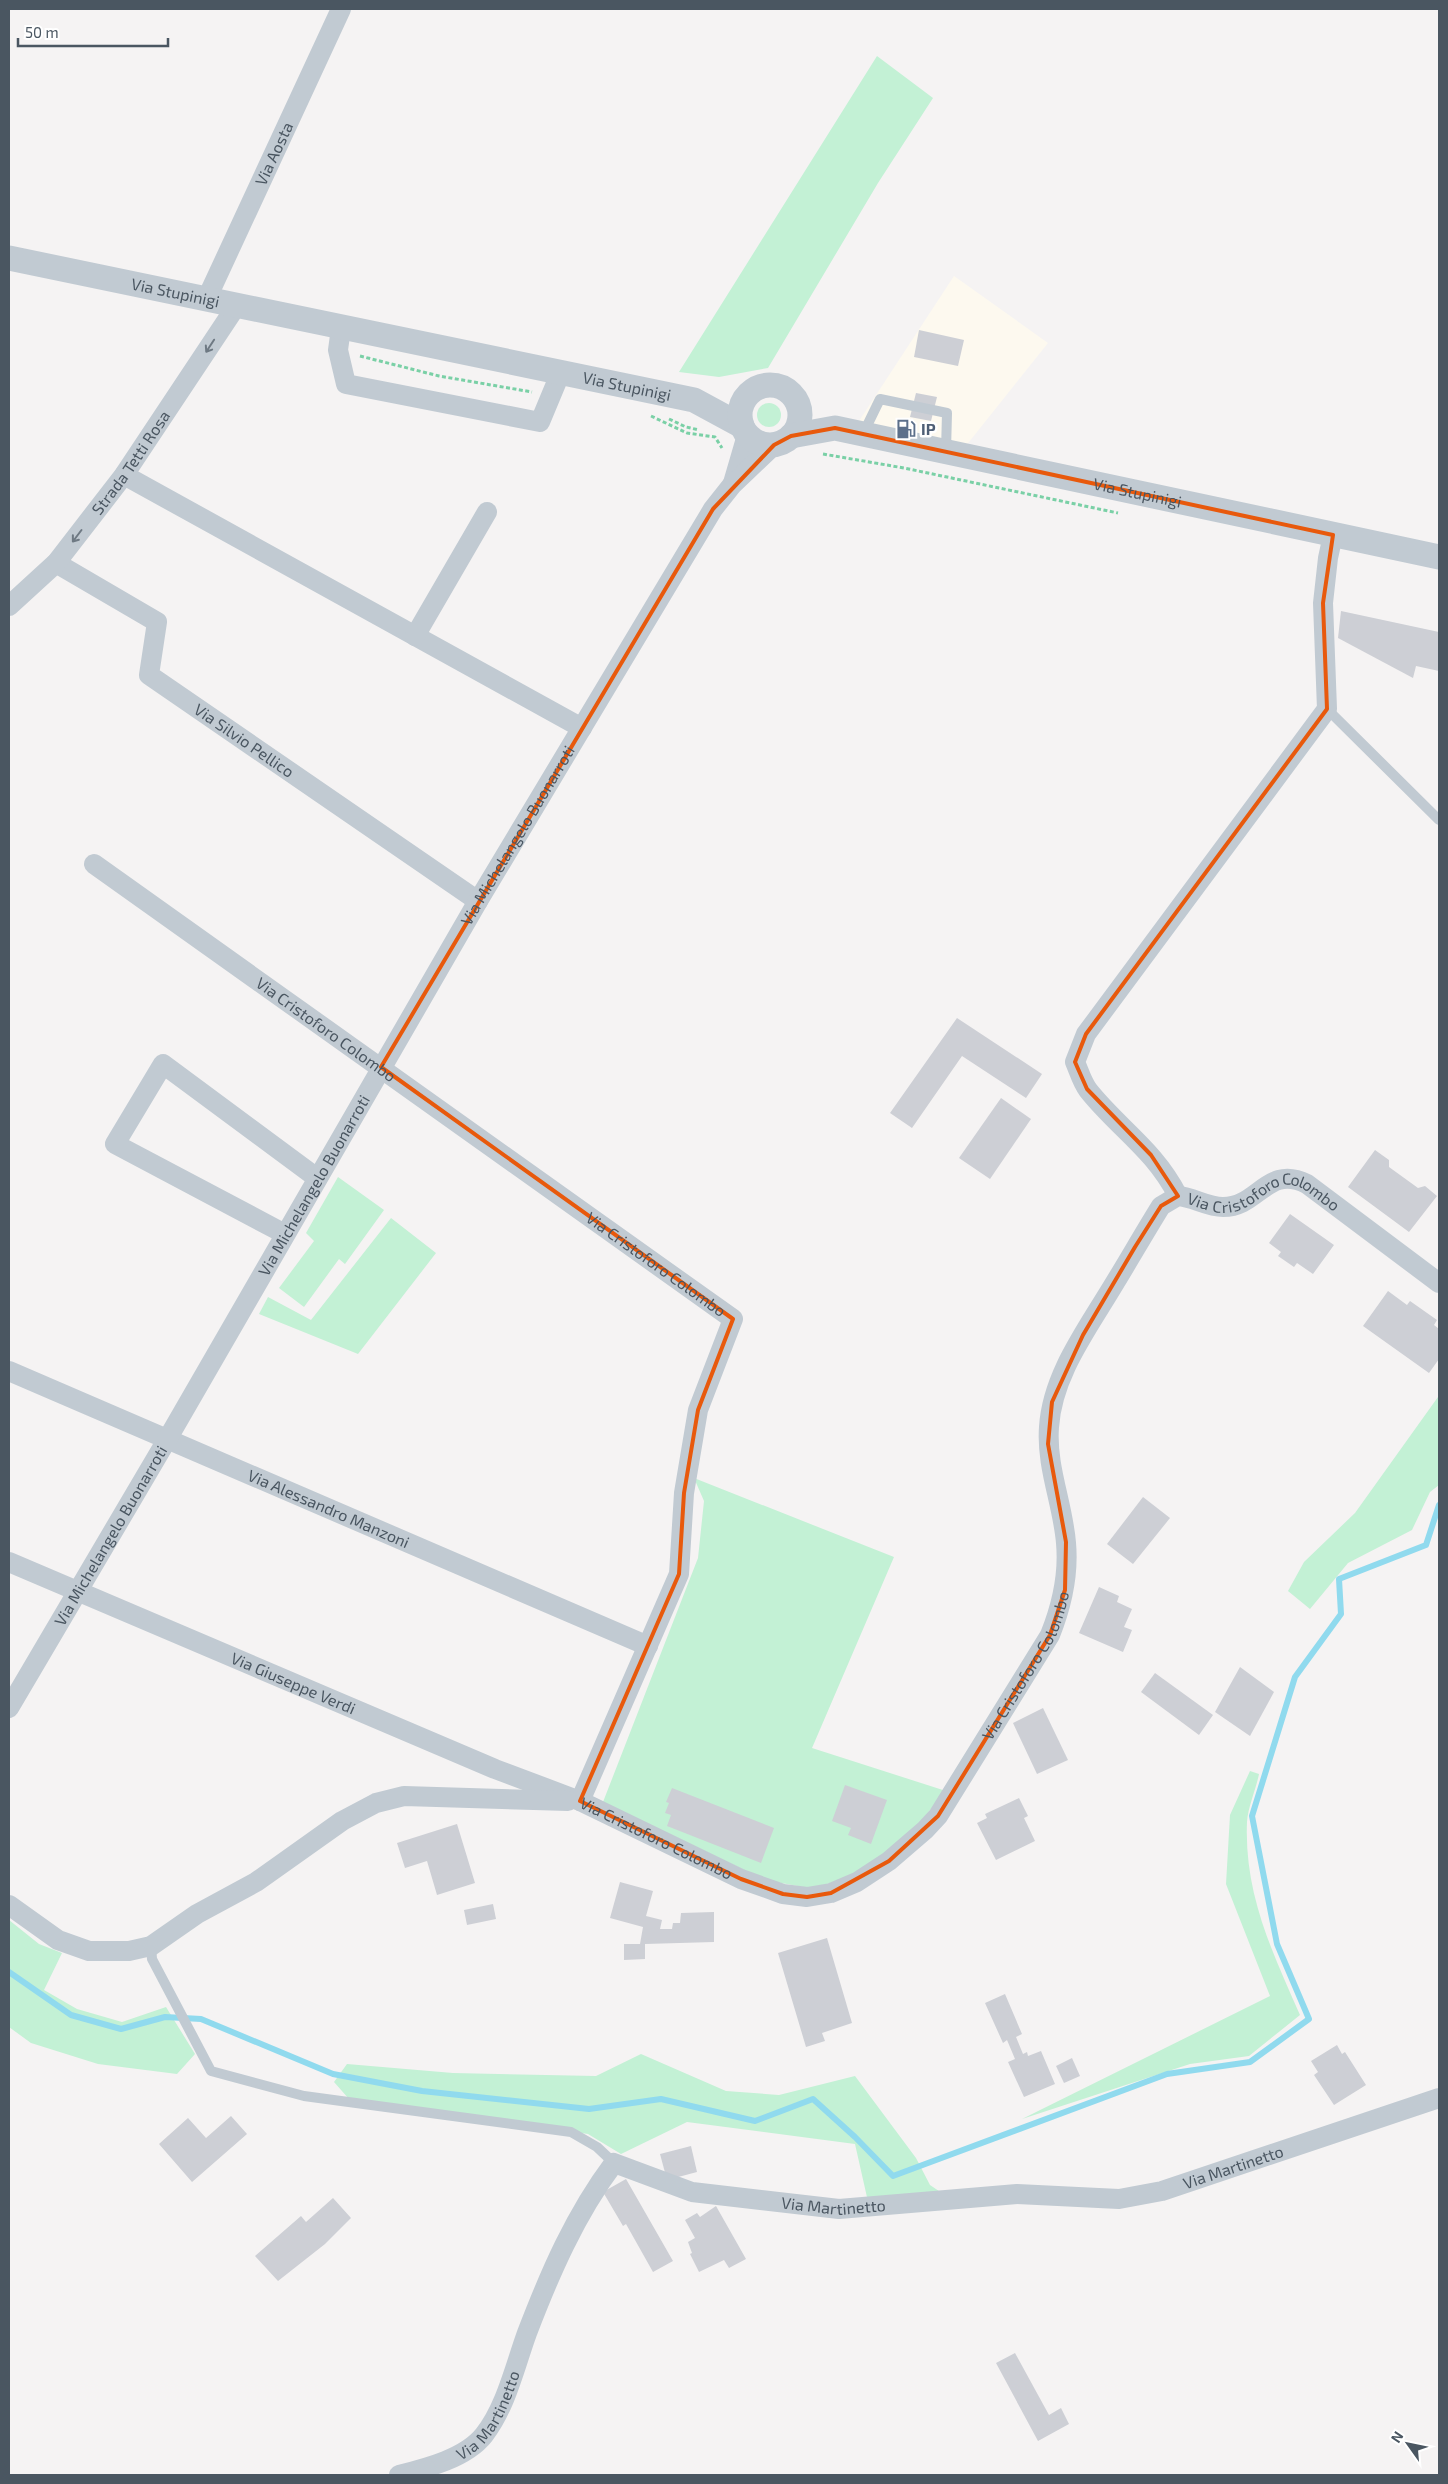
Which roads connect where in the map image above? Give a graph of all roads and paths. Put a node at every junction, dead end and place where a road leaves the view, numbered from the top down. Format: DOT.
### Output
graph roads {
  1 [pos="340,9"];
  2 [pos="9,258"];
  3 [pos="207,298"];
  4 [pos="237,305"];
  5 [pos="341,328"];
  6 [pos="560,374"];
  7 [pos="752,391"];
  8 [pos="694,400"];
  9 [pos="796,400"];
  10 [pos="835,428"];
  11 [pos="745,431"];
  12 [pos="863,434"];
  13 [pos="782,441"];
  14 [pos="946,452"];
  15 [pos="124,475"];
  16 [pos="732,485"];
  17 [pos="486,512"];
  18 [pos="1333,535"];
  19 [pos="1439,557"];
  20 [pos="56,563"];
  21 [pos="9,606"];
  22 [pos="415,636"];
  23 [pos="1327,709"];
  24 [pos="582,728"];
  25 [pos="1439,820"];
  26 [pos="94,864"];
  27 [pos="478,901"];
  28 [pos="381,1067"];
  29 [pos="317,1178"];
  30 [pos="1178,1196"];
  31 [pos="285,1234"];
  32 [pos="1439,1283"];
  33 [pos="9,1371"];
  34 [pos="168,1438"];
  35 [pos="9,1562"];
  36 [pos="79,1592"];
  37 [pos="648,1646"];
  38 [pos="9,1708"];
  39 [pos="580,1801"];
  40 [pos="9,1905"];
  41 [pos="150,1946"];
  42 [pos="1439,2098"];
  43 [pos="614,2164"];
  44 [pos="399,2475"];
  1 -- 3 [label="street, Via Aosta"];
  2 -- 3 [label="street, Via Stupinigi"];
  3 -- 4 [label="street, Via Stupinigi"];
  4 -- 5 [label="street, Via Stupinigi"];
  4 -- 15 [label="street, Strada Tetti Rosa, one-way"];
  5 -- 6 [label="street, Via Stupinigi"];
  5 -- 6 [label="street, Via Stupinigi"];
  6 -- 8 [label="street, Via Stupinigi"];
  7 -- 8 [label="street, Via Stupinigi"];
  7 -- 9 [label="street"];
  7 -- 11 [label="street"];
  8 -- 11 [label="street, Via Stupinigi"];
  9 -- 10 [label="street, Via Stupinigi"];
  9 -- 13 [label="street"];
  10 -- 12 [label="street, Via Stupinigi"];
  10 -- 13 [label="street, Via Stupinigi"];
  11 -- 13 [label="street"];
  11 -- 16 [label="street, Via Michelangelo Buonarroti"];
  12 -- 14 [label="street, Via Stupinigi"];
  12 -- 14 [label="lane"];
  13 -- 16 [label="street, Via Michelangelo Buonarroti"];
  14 -- 18 [label="street, Via Stupinigi"];
  15 -- 20 [label="street, Strada Tetti Rosa, one-way"];
  15 -- 22 [label="street"];
  16 -- 24 [label="street, Via Michelangelo Buonarroti"];
  17 -- 22 [label="street"];
  18 -- 19 [label="street, Via Stupinigi"];
  18 -- 23 [label="street"];
  20 -- 21 [label="street, Strada Tetti Rosa"];
  20 -- 27 [label="street, Via Silvio Pellico"];
  22 -- 24 [label="street"];
  23 -- 25 [label="lane"];
  23 -- 30 [label="street"];
  24 -- 27 [label="street, Via Michelangelo Buonarroti"];
  26 -- 28 [label="street, Via Cristoforo Colombo"];
  27 -- 28 [label="street, Via Michelangelo Buonarroti"];
  28 -- 29 [label="street, Via Michelangelo Buonarroti"];
  28 -- 37 [label="street, Via Cristoforo Colombo"];
  29 -- 31 [label="street, Via Michelangelo Buonarroti"];
  29 -- 31 [label="street"];
  30 -- 32 [label="street, Via Cristoforo Colombo"];
  30 -- 39 [label="street, Via Cristoforo Colombo"];
  31 -- 34 [label="street, Via Michelangelo Buonarroti"];
  33 -- 34 [label="street, Via Alessandro Manzoni"];
  34 -- 36 [label="street, Via Michelangelo Buonarroti"];
  34 -- 37 [label="street, Via Alessandro Manzoni"];
  35 -- 36 [label="street, Via Giuseppe Verdi"];
  36 -- 38 [label="street, Via Michelangelo Buonarroti"];
  36 -- 39 [label="street, Via Giuseppe Verdi"];
  37 -- 39 [label="street, Via Cristoforo Colombo"];
  39 -- 41 [label="street"];
  40 -- 41 [label="street"];
  41 -- 43 [label="lane"];
  42 -- 43 [label="street, Via Martinetto"];
  43 -- 44 [label="street, Via Martinetto"];
}
